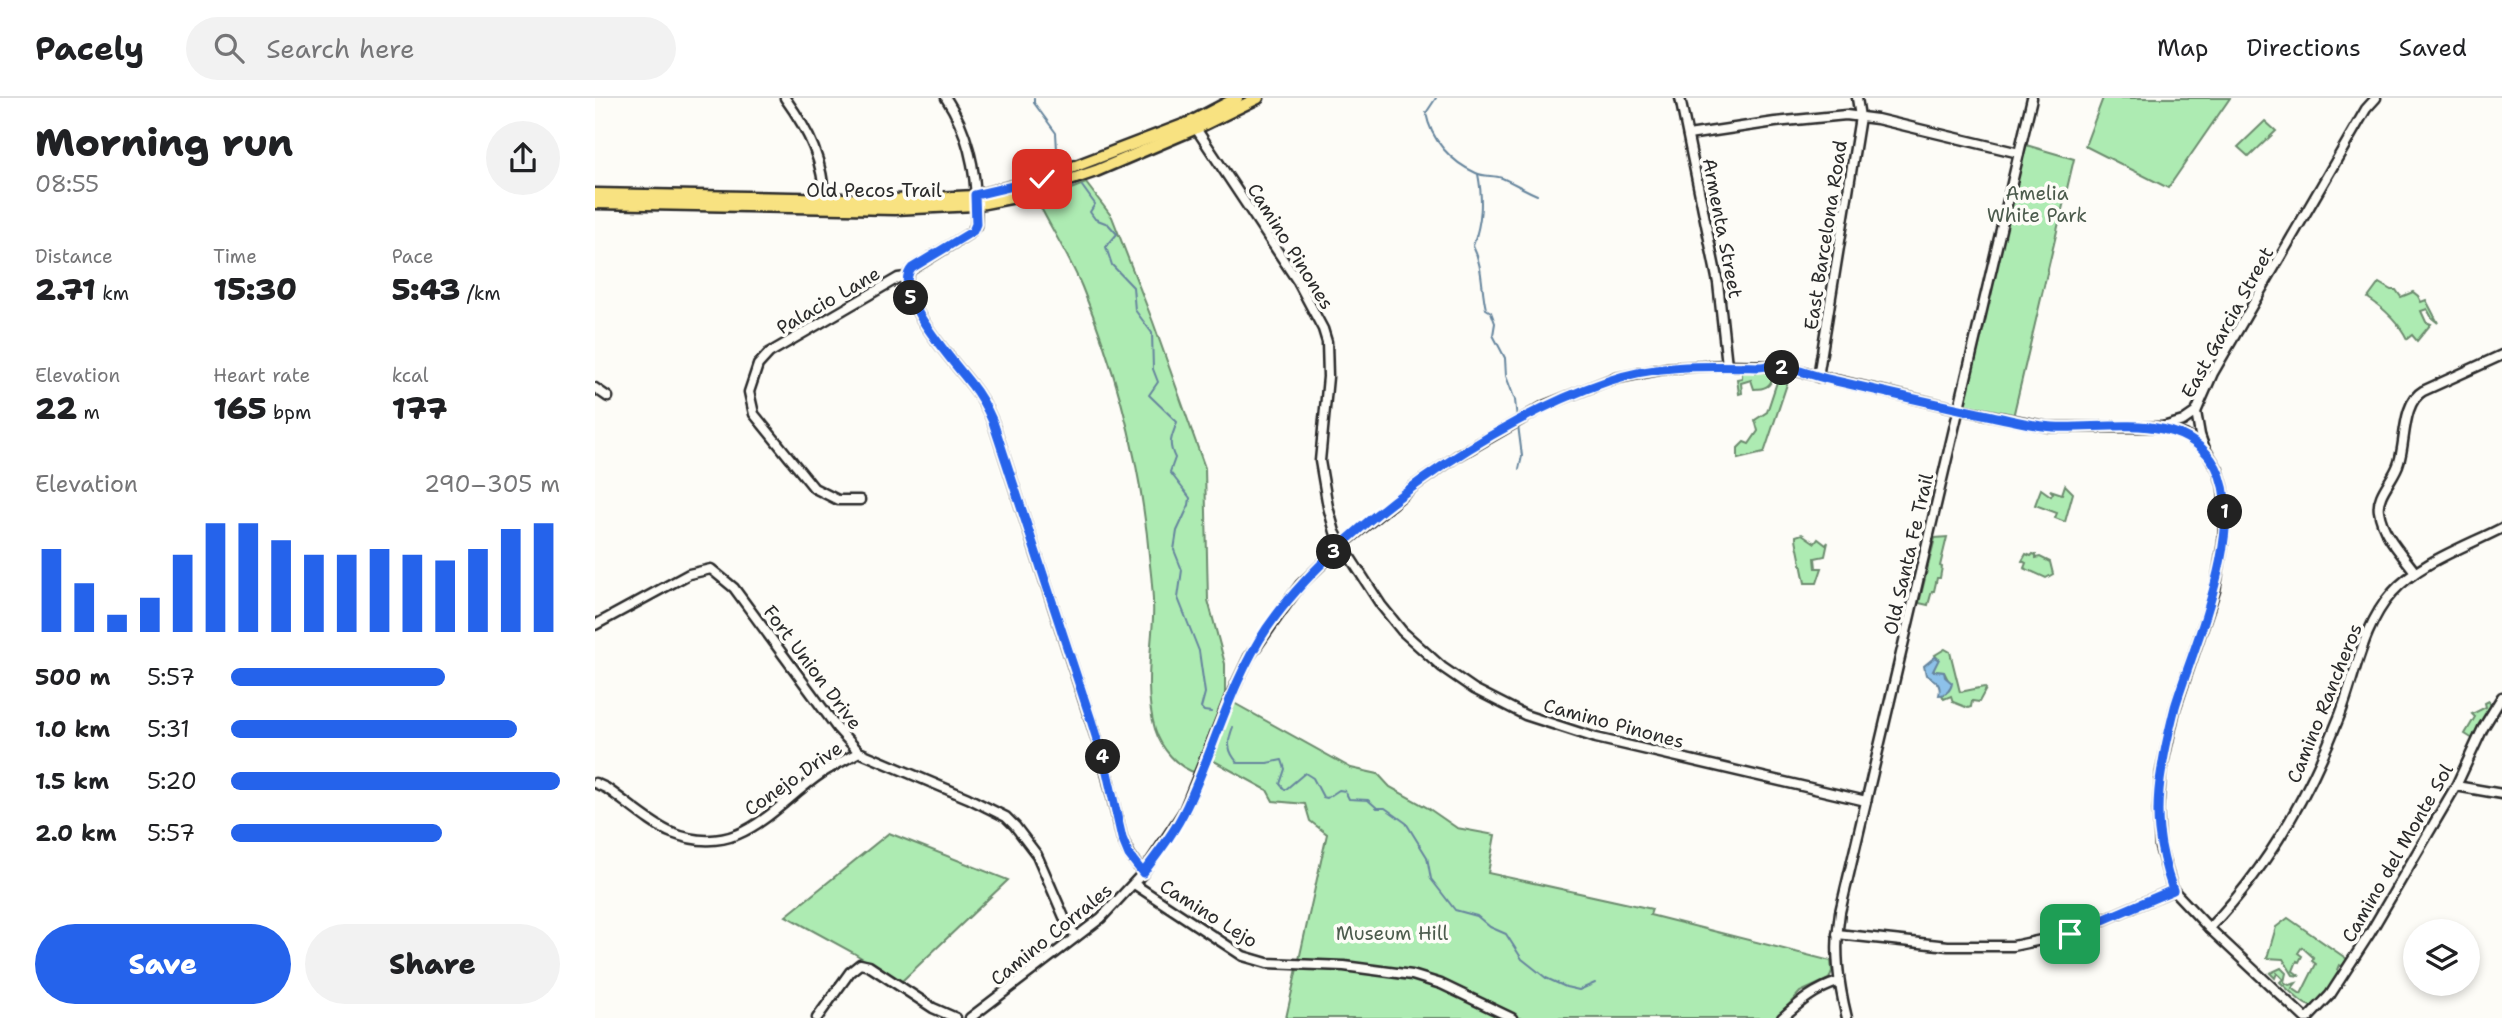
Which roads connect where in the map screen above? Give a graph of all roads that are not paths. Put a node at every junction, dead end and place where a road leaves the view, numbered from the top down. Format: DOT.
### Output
graph roads {
  1 [pos="785,98"];
  2 [pos="946,98"];
  3 [pos="1237,98"];
  4 [pos="1258,98"];
  5 [pos="1680,98"];
  6 [pos="1857,98"];
  7 [pos="2032,98"];
  8 [pos="2376,98"];
  9 [pos="1860,117"];
  10 [pos="1194,125"];
  11 [pos="1688,135"];
  12 [pos="2019,153"];
  13 [pos="595,194"];
  14 [pos="975,200"];
  15 [pos="595,202"];
  16 [pos="825,203"];
  17 [pos="906,277"];
  18 [pos="2502,355"];
  19 [pos="1727,365"];
  20 [pos="1818,377"];
  21 [pos="595,388"];
  22 [pos="608,397"];
  23 [pos="1959,409"];
  24 [pos="2196,412"];
  25 [pos="2162,427"];
  26 [pos="2205,449"];
  27 [pos="860,500"];
  28 [pos="2502,528"];
  29 [pos="1342,545"];
  30 [pos="2415,572"];
  31 [pos="595,625"];
  32 [pos="2502,697"];
  33 [pos="859,752"];
  34 [pos="595,783"];
  35 [pos="2456,786"];
  36 [pos="2502,794"];
  37 [pos="1866,801"];
  38 [pos="1143,873"];
  39 [pos="1134,884"];
  40 [pos="2173,890"];
  41 [pos="2209,928"];
  42 [pos="1837,934"];
  43 [pos="1076,936"];
  44 [pos="1838,982"];
  45 [pos="817,1018"];
  46 [pos="955,1018"];
  47 [pos="970,1018"];
  48 [pos="1512,1018"];
  49 [pos="1782,1018"];
  50 [pos="1847,1018"];
  51 [pos="2306,1018"];
  1 -- 16 [label="street"];
  2 -- 14 [label="street"];
  3 -- 10 [label="main road, Old Pecos Trail"];
  4 -- 10 [label="main road, Old Pecos Trail"];
  5 -- 11 [label="street, Armenta Street"];
  6 -- 9 [label="street, East Barcelona Road"];
  7 -- 12 [label="street, Old Santa Fe Trail"];
  8 -- 24 [label="street, East Garcia Street"];
  9 -- 11 [label="street"];
  9 -- 12 [label="street"];
  9 -- 20 [label="street, East Barcelona Road"];
  10 -- 14 [label="main road, Old Pecos Trail"];
  10 -- 29 [label="street, Camino Pinones"];
  11 -- 19 [label="street, Armenta Street"];
  12 -- 23 [label="street, Old Santa Fe Trail"];
  13 -- 16 [label="main road, Old Pecos Trail"];
  14 -- 16 [label="main road, Old Pecos Trail"];
  14 -- 17 [label="street"];
  15 -- 16 [label="main road, Old Pecos Trail"];
  17 -- 27 [label="street, Palacio Lane"];
  17 -- 38 [label="street, Camino Lejo"];
  18 -- 30 [label="street"];
  19 -- 20 [label="street, Camino Corrales"];
  19 -- 29 [label="street, Camino Corrales"];
  20 -- 23 [label="street, Camino Corrales"];
  21 -- 22 [label="street"];
  23 -- 25 [label="street, Camino Corrales"];
  23 -- 37 [label="street, Old Santa Fe Trail"];
  24 -- 25 [label="street, Camino Corrales"];
  24 -- 26 [label="street, East Garcia Street"];
  25 -- 26 [label="street, Camino Corrales"];
  26 -- 40 [label="street, East Garcia Street"];
  28 -- 30 [label="street, Camino Rancheros"];
  29 -- 37 [label="street, Camino Pinones"];
  29 -- 38 [label="street, Camino Corrales"];
  30 -- 41 [label="street, Camino Rancheros"];
  31 -- 33 [label="street, Fort Union Drive"];
  32 -- 35 [label="street, Camino del Monte Sol"];
  33 -- 34 [label="street, Conejo Drive"];
  33 -- 43 [label="street, Fort Union Drive"];
  35 -- 36 [label="street"];
  35 -- 51 [label="street, Camino del Monte Sol"];
  37 -- 42 [label="street, Old Santa Fe Trail"];
  38 -- 39 [label="street, Camino Corrales"];
  39 -- 43 [label="street, Camino Corrales"];
  39 -- 48 [label="street, Camino Lejo"];
  40 -- 41 [label="street, East Garcia Street"];
  40 -- 42 [label="street"];
  41 -- 51 [label="street, East Garcia Street"];
  42 -- 44 [label="street, Old Santa Fe Trail"];
  43 -- 47 [label="street, Camino Corrales"];
  44 -- 49 [label="street"];
  44 -- 50 [label="street, Old Santa Fe Trail"];
  45 -- 46 [label="street"];
}
